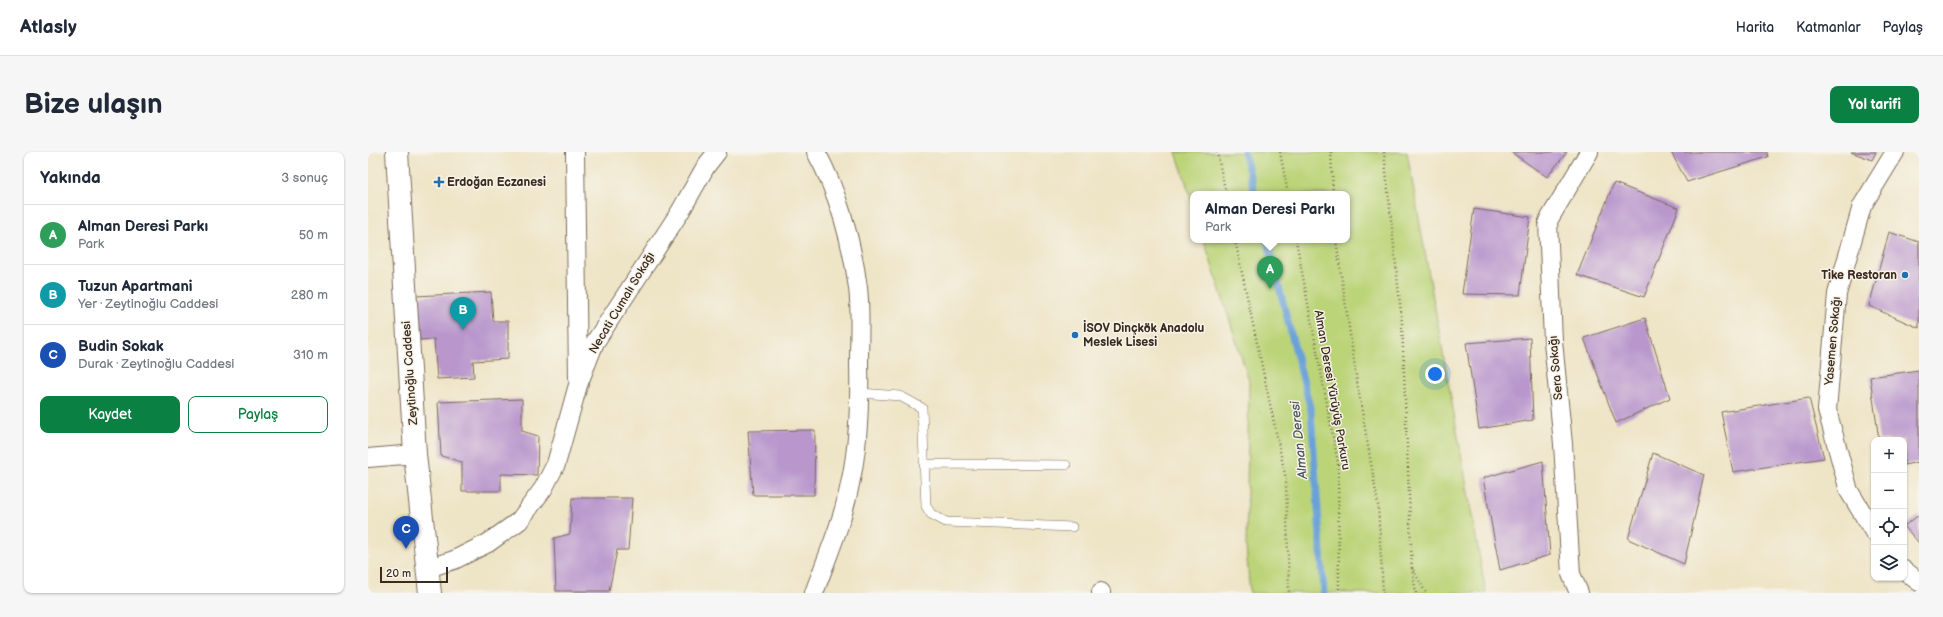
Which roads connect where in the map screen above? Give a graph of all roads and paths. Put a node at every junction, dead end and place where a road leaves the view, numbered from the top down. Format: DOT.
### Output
graph roads {
  1 [pos="397,152"];
  2 [pos="575,152"];
  3 [pos="717,152"];
  4 [pos="816,152"];
  5 [pos="1217,152"];
  6 [pos="1280,152"];
  7 [pos="1331,152"];
  8 [pos="1384,152"];
  9 [pos="1589,152"];
  10 [pos="1895,152"];
  11 [pos="1225,191"];
  12 [pos="1287,191"];
  13 [pos="1333,191"];
  14 [pos="1237,243"];
  15 [pos="1297,243"];
  16 [pos="1336,243"];
  17 [pos="578,385"];
  18 [pos="860,393"];
  19 [pos="415,454"];
  20 [pos="368,458"];
  21 [pos="924,464"];
  22 [pos="1066,465"];
  23 [pos="1072,527"];
  24 [pos="1871,527"];
  25 [pos="428,568"];
  26 [pos="1412,568"];
  27 [pos="1907,572"];
  28 [pos="1919,582"];
  29 [pos="430,593"];
  30 [pos="814,593"];
  31 [pos="1288,593"];
  32 [pos="1339,593"];
  33 [pos="1383,593"];
  34 [pos="1416,593"];
  35 [pos="1426,593"];
  36 [pos="1579,593"];
  1 -- 19 [label="street, Zeytinoğlu Caddesi"];
  2 -- 17 [label="street"];
  3 -- 17 [label="street, Necati Cumalı Sokağı"];
  4 -- 18 [label="street"];
  5 -- 11 [label="path"];
  6 -- 12 [label="path"];
  7 -- 13 [label="path"];
  8 -- 26 [label="path"];
  9 -- 36 [label="street, Sera Sokağı"];
  10 -- 24 [label="street, Yasemen Sokağı"];
  14 -- 31 [label="path"];
  15 -- 32 [label="path, Alman Deresi Yürüyüş Parkuru"];
  16 -- 33 [label="path"];
  17 -- 25 [label="street, Necati Cumalı Sokağı"];
  18 -- 21 [label="lane"];
  18 -- 30 [label="street"];
  19 -- 20 [label="street"];
  19 -- 25 [label="street, Zeytinoğlu Caddesi"];
  21 -- 22 [label="lane"];
  21 -- 23 [label="lane"];
  25 -- 29 [label="street, Zeytinoğlu Caddesi"];
  26 -- 34 [label="path"];
  26 -- 35 [label="path"];
  27 -- 28 [label="street"];
}
